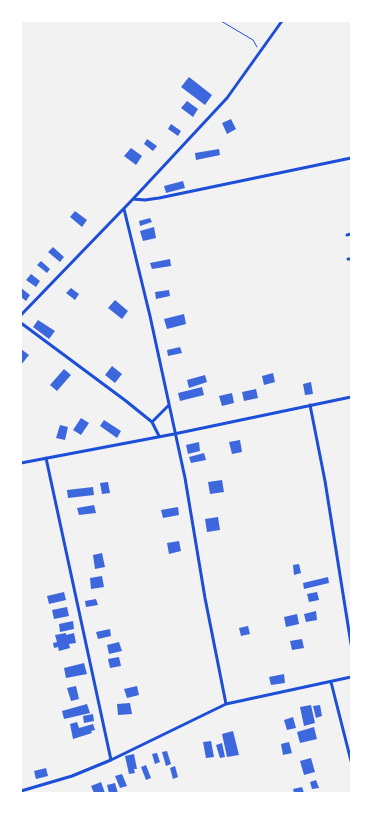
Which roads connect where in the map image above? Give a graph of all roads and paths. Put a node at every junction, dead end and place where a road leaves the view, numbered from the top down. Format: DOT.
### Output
graph roads {
  1 [pos="221,21"];
  2 [pos="282,21"];
  3 [pos="260,54"];
  4 [pos="351,158"];
  5 [pos="133,199"];
  6 [pos="124,208"];
  7 [pos="21,315"];
  8 [pos="21,323"];
  9 [pos="351,397"];
  10 [pos="169,405"];
  11 [pos="310,405"];
  12 [pos="152,422"];
  13 [pos="174,434"];
  14 [pos="159,436"];
  15 [pos="46,458"];
  16 [pos="21,463"];
  17 [pos="351,644"];
  18 [pos="351,677"];
  19 [pos="331,682"];
  20 [pos="226,704"];
  21 [pos="350,757"];
  22 [pos="111,760"];
  23 [pos="351,761"];
  24 [pos="21,791"];
  1 -- 3 [label="path"];
  2 -- 3 [label="street"];
  3 -- 5 [label="street"];
  4 -- 5 [label="street"];
  5 -- 6 [label="street"];
  6 -- 7 [label="street"];
  6 -- 10 [label="street"];
  8 -- 12 [label="street"];
  9 -- 11 [label="street"];
  10 -- 12 [label="street"];
  10 -- 13 [label="street"];
  11 -- 13 [label="street"];
  11 -- 17 [label="street"];
  12 -- 14 [label="street"];
  13 -- 14 [label="street"];
  13 -- 20 [label="street"];
  14 -- 15 [label="street"];
  15 -- 16 [label="street"];
  15 -- 22 [label="street"];
  18 -- 19 [label="street"];
  19 -- 20 [label="street"];
  19 -- 21 [label="street"];
  20 -- 22 [label="street"];
  21 -- 23 [label="street"];
  22 -- 24 [label="street"];
}
